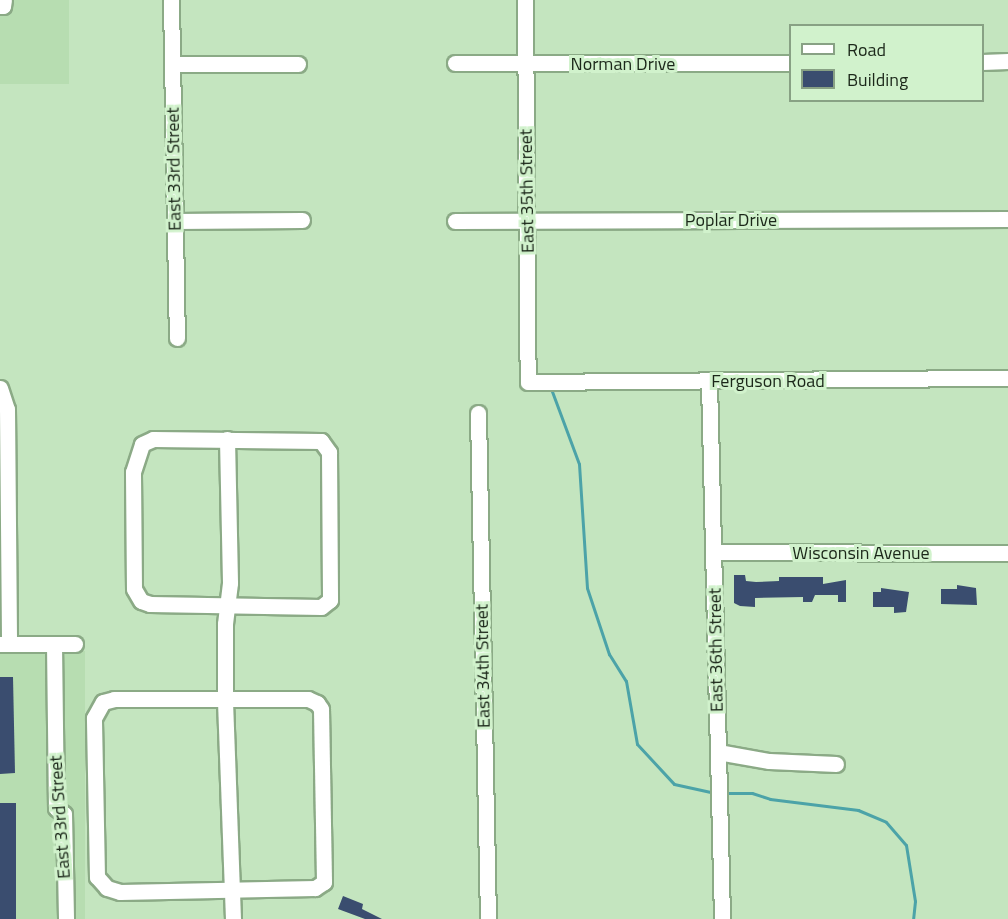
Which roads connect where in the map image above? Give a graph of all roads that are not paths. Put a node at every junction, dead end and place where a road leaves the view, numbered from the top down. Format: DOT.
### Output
graph roads {
  1 [pos="4,0"];
  2 [pos="171,0"];
  3 [pos="525,0"];
  4 [pos="0,6"];
  5 [pos="984,62"];
  6 [pos="1008,62"];
  7 [pos="454,63"];
  8 [pos="789,63"];
  9 [pos="172,64"];
  10 [pos="298,64"];
  11 [pos="525,64"];
  12 [pos="1008,219"];
  13 [pos="302,220"];
  14 [pos="529,220"];
  15 [pos="175,221"];
  16 [pos="455,221"];
  17 [pos="177,338"];
  18 [pos="1008,378"];
  19 [pos="528,382"];
  20 [pos="709,382"];
  21 [pos="0,388"];
  22 [pos="478,412"];
  23 [pos="227,439"];
  24 [pos="714,552"];
  25 [pos="1008,553"];
  26 [pos="228,603"];
  27 [pos="4,644"];
  28 [pos="54,644"];
  29 [pos="75,644"];
  30 [pos="225,701"];
  31 [pos="718,752"];
  32 [pos="836,764"];
  33 [pos="231,890"];
  34 [pos="66,919"];
  35 [pos="233,919"];
  36 [pos="488,919"];
  37 [pos="722,919"];
  1 -- 4 [label="street"];
  2 -- 9 [label="street, East 33rd Street"];
  3 -- 11 [label="street, East 35th Street"];
  5 -- 6 [label="street"];
  7 -- 11 [label="street, Norman Drive"];
  8 -- 11 [label="street, Norman Drive"];
  9 -- 10 [label="street"];
  9 -- 15 [label="street, East 33rd Street"];
  11 -- 14 [label="street, East 35th Street"];
  12 -- 14 [label="street, Poplar Drive"];
  13 -- 15 [label="street"];
  14 -- 16 [label="street, Poplar Drive"];
  14 -- 19 [label="street, East 35th Street"];
  15 -- 17 [label="street, East 33rd Street"];
  18 -- 20 [label="street, Ferguson Road"];
  19 -- 20 [label="street, Ferguson Road"];
  20 -- 24 [label="street, East 36th Street"];
  21 -- 27 [label="street"];
  22 -- 36 [label="street, East 34th Street"];
  23 -- 26 [label="street"];
  23 -- 26 [label="street"];
  23 -- 26 [label="street"];
  24 -- 25 [label="street, Wisconsin Avenue"];
  24 -- 31 [label="street, East 36th Street"];
  26 -- 30 [label="street"];
  27 -- 28 [label="street"];
  28 -- 29 [label="street"];
  28 -- 34 [label="street, East 33rd Street"];
  30 -- 33 [label="street"];
  30 -- 33 [label="street"];
  30 -- 33 [label="street"];
  31 -- 32 [label="street"];
  31 -- 37 [label="street, East 36th Street"];
  33 -- 35 [label="street"];
}
